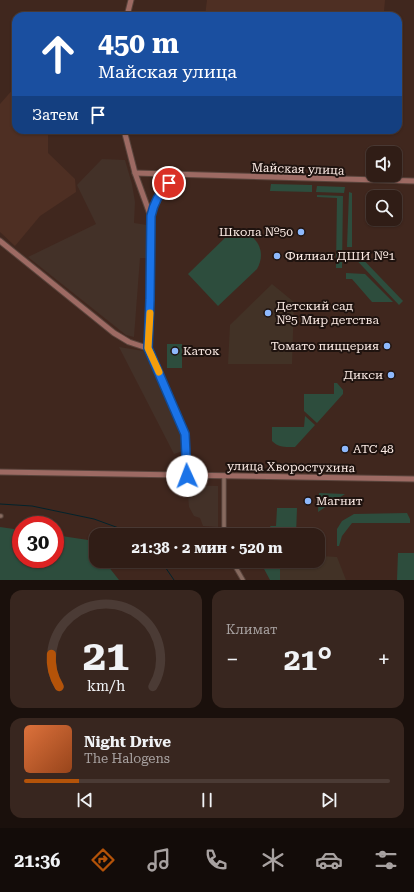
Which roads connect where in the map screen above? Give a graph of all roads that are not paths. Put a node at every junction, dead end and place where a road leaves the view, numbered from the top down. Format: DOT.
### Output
graph roads {
  1 [pos="131,0"];
  2 [pos="128,12"];
  3 [pos="125,134"];
  4 [pos="135,174"];
  5 [pos="181,175"];
  6 [pos="414,181"];
  7 [pos="151,216"];
  8 [pos="0,241"];
  9 [pos="148,348"];
  10 [pos="0,472"];
  11 [pos="187,476"];
  12 [pos="224,476"];
  13 [pos="414,479"];
  14 [pos="224,528"];
  15 [pos="236,568"];
  16 [pos="243,580"];
  1 -- 2 [label="street"];
  3 -- 4 [label="street"];
  4 -- 5 [label="street, Майская улица"];
  4 -- 7 [label="street"];
  5 -- 6 [label="street, Майская улица"];
  5 -- 7 [label="street"];
  7 -- 9 [label="street"];
  8 -- 9 [label="street"];
  9 -- 11 [label="street"];
  10 -- 11 [label="street, улица Хворостухина"];
  11 -- 12 [label="street, улица Хворостухина"];
  12 -- 13 [label="street, улица Хворостухина"];
  12 -- 14 [label="street"];
  15 -- 16 [label="street"];
}
